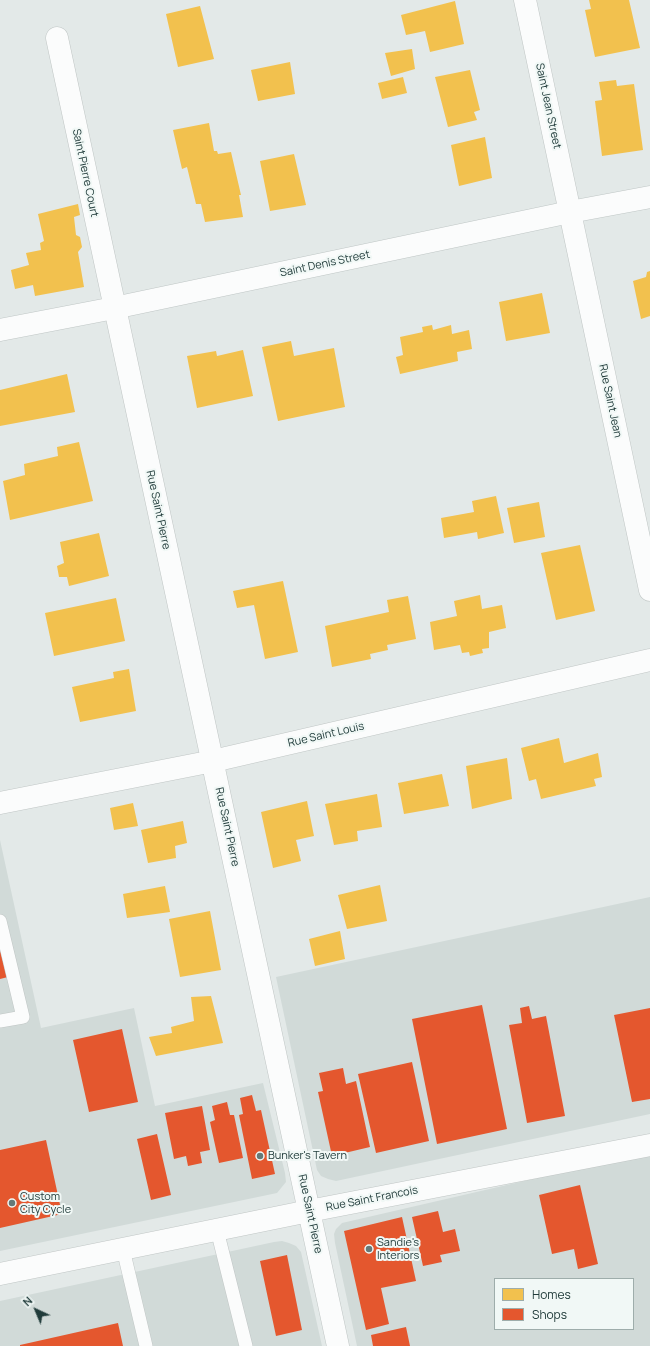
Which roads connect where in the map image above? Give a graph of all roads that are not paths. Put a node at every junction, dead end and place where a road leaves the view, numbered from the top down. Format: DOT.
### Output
graph roads {
  1 [pos="525,0"];
  2 [pos="56,38"];
  3 [pos="650,197"];
  4 [pos="570,212"];
  5 [pos="114,308"];
  6 [pos="0,330"];
  7 [pos="650,590"];
  8 [pos="650,660"];
  9 [pos="213,761"];
  10 [pos="0,803"];
  11 [pos="0,922"];
  12 [pos="0,1021"];
  13 [pos="650,1145"];
  14 [pos="309,1211"];
  15 [pos="217,1230"];
  16 [pos="123,1249"];
  17 [pos="0,1274"];
  18 [pos="146,1346"];
  19 [pos="246,1346"];
  20 [pos="338,1346"];
  1 -- 4 [label="street, Saint Jean Street"];
  2 -- 5 [label="street, Saint Pierre Court"];
  3 -- 4 [label="street, Saint Denis Street"];
  4 -- 5 [label="street, Saint Denis Street"];
  4 -- 7 [label="street, Rue Saint Jean"];
  5 -- 6 [label="street, Saint Denis Street"];
  5 -- 9 [label="street, Rue Saint Pierre"];
  8 -- 9 [label="street, Rue Saint Louis"];
  9 -- 10 [label="street, Rue Saint Louis"];
  9 -- 14 [label="street, Rue Saint Pierre"];
  11 -- 12 [label="lane"];
  13 -- 14 [label="street, Rue Saint Francois"];
  14 -- 15 [label="street, Rue Saint Francois"];
  14 -- 20 [label="street, Rue Saint Pierre"];
  15 -- 16 [label="street, Rue Saint Francois"];
  15 -- 19 [label="lane"];
  16 -- 17 [label="street, Rue Saint Francois"];
  16 -- 18 [label="lane"];
}
